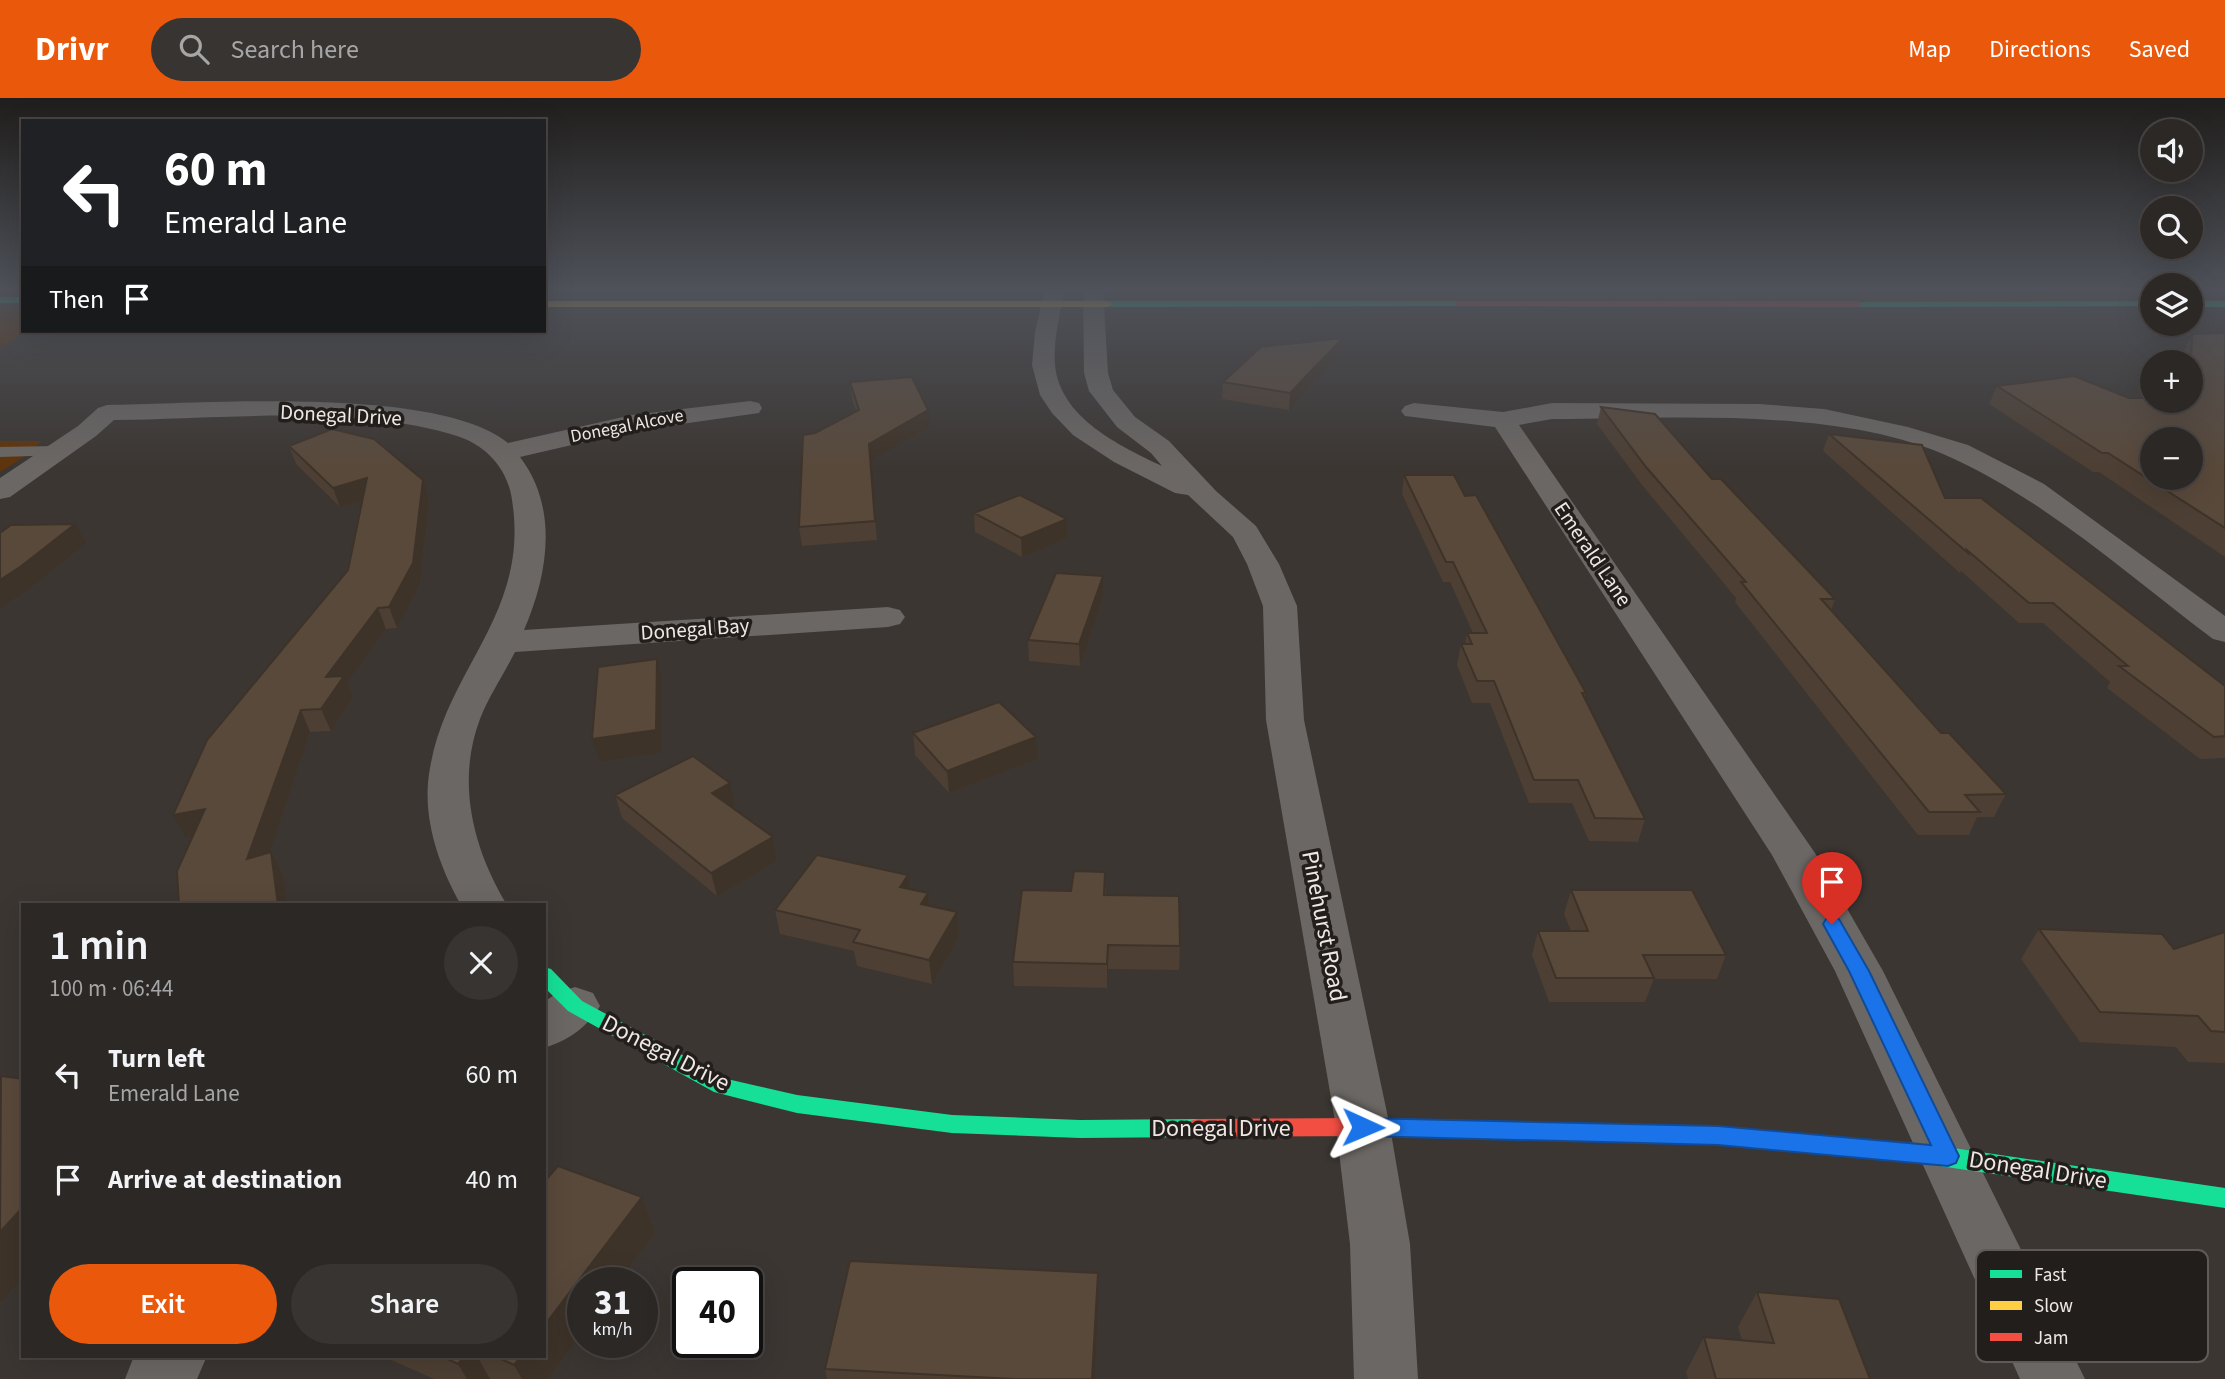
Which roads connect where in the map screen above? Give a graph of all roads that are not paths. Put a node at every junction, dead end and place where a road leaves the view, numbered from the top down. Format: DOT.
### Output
graph roads {
  1 [pos="1047,349"];
  2 [pos="1095,349"];
  3 [pos="750,408"];
  4 [pos="1414,411"];
  5 [pos="1503,420"];
  6 [pos="57,451"];
  7 [pos="0,452"];
  8 [pos="505,452"];
  9 [pos="0,491"];
  10 [pos="1206,497"];
  11 [pos="888,617"];
  12 [pos="2225,632"];
  13 [pos="502,642"];
  14 [pos="483,903"];
  15 [pos="555,1003"];
  16 [pos="1363,1127"];
  17 [pos="1948,1156"];
  18 [pos="2225,1198"];
  19 [pos="1992,1250"];
  20 [pos="173,1358"];
  21 [pos="2045,1362"];
  22 [pos="157,1379"];
  23 [pos="1386,1379"];
  24 [pos="2053,1379"];
  1 -- 10 [label="street, Pinehurst Road"];
  2 -- 10 [label="street, Pinehurst Road"];
  3 -- 8 [label="street, Donegal Alcove"];
  4 -- 5 [label="street"];
  5 -- 12 [label="street"];
  5 -- 17 [label="street, Emerald Lane"];
  6 -- 7 [label="lane"];
  6 -- 8 [label="street, Donegal Drive"];
  6 -- 9 [label="street"];
  8 -- 13 [label="street, Donegal Drive"];
  10 -- 16 [label="street, Pinehurst Road"];
  11 -- 13 [label="street, Donegal Bay"];
  13 -- 14 [label="street, Donegal Drive"];
  15 -- 16 [label="main road, Donegal Drive"];
  16 -- 17 [label="main road, Donegal Drive"];
  16 -- 23 [label="street, Pinehurst Road"];
  17 -- 18 [label="main road, Donegal Drive"];
  17 -- 19 [label="street, Emerald Lane"];
  20 -- 22 [label="street"];
  21 -- 24 [label="street, Emerald Lane"];
}
